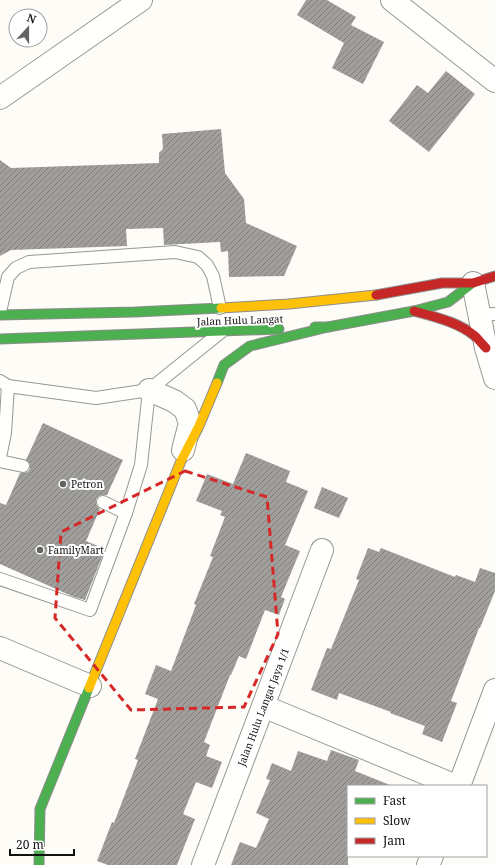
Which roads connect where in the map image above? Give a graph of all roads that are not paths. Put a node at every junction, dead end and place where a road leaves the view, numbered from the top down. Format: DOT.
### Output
graph roads {
  1 [pos="141,0"];
  2 [pos="392,0"];
  3 [pos="495,81"];
  4 [pos="0,98"];
  5 [pos="495,276"];
  6 [pos="473,283"];
  7 [pos="220,308"];
  8 [pos="414,311"];
  9 [pos="0,312"];
  10 [pos="487,315"];
  11 [pos="0,316"];
  12 [pos="328,327"];
  13 [pos="222,332"];
  14 [pos="0,339"];
  15 [pos="486,348"];
  16 [pos="495,378"];
  17 [pos="4,383"];
  18 [pos="149,390"];
  19 [pos="0,457"];
  20 [pos="0,461"];
  21 [pos="181,461"];
  22 [pos="23,466"];
  23 [pos="103,502"];
  24 [pos="126,513"];
  25 [pos="322,550"];
  26 [pos="0,579"];
  27 [pos="0,648"];
  28 [pos="90,686"];
  29 [pos="495,690"];
  30 [pos="263,706"];
  31 [pos="455,785"];
  32 [pos="457,785"];
  33 [pos="39,865"];
  34 [pos="203,865"];
  1 -- 4 [label="street"];
  2 -- 3 [label="street"];
  5 -- 6 [label="main road, Jalan Hulu Langat"];
  6 -- 7 [label="main road, Jalan Hulu Langat"];
  6 -- 8 [label="main road, Jalan Hulu Langat"];
  6 -- 10 [label="street"];
  7 -- 9 [label="lane"];
  7 -- 11 [label="main road, Jalan Hulu Langat"];
  8 -- 12 [label="main road, Jalan Hulu Langat"];
  8 -- 15 [label="main road"];
  10 -- 15 [label="street"];
  12 -- 13 [label="main road, Jalan Hulu Langat"];
  12 -- 21 [label="main road"];
  13 -- 14 [label="main road, Jalan Hulu Langat"];
  13 -- 18 [label="lane"];
  15 -- 16 [label="street"];
  17 -- 18 [label="lane"];
  17 -- 19 [label="lane"];
  18 -- 21 [label="street"];
  18 -- 24 [label="lane"];
  20 -- 22 [label="lane"];
  21 -- 28 [label="main road"];
  23 -- 24 [label="lane"];
  24 -- 26 [label="lane"];
  25 -- 30 [label="street, Jalan Hulu Langat Jaya 1/1"];
  27 -- 28 [label="street"];
  28 -- 33 [label="main road"];
  29 -- 32 [label="street"];
  30 -- 31 [label="street"];
  30 -- 34 [label="street, Jalan Hulu Langat Jaya 1/1"];
}
